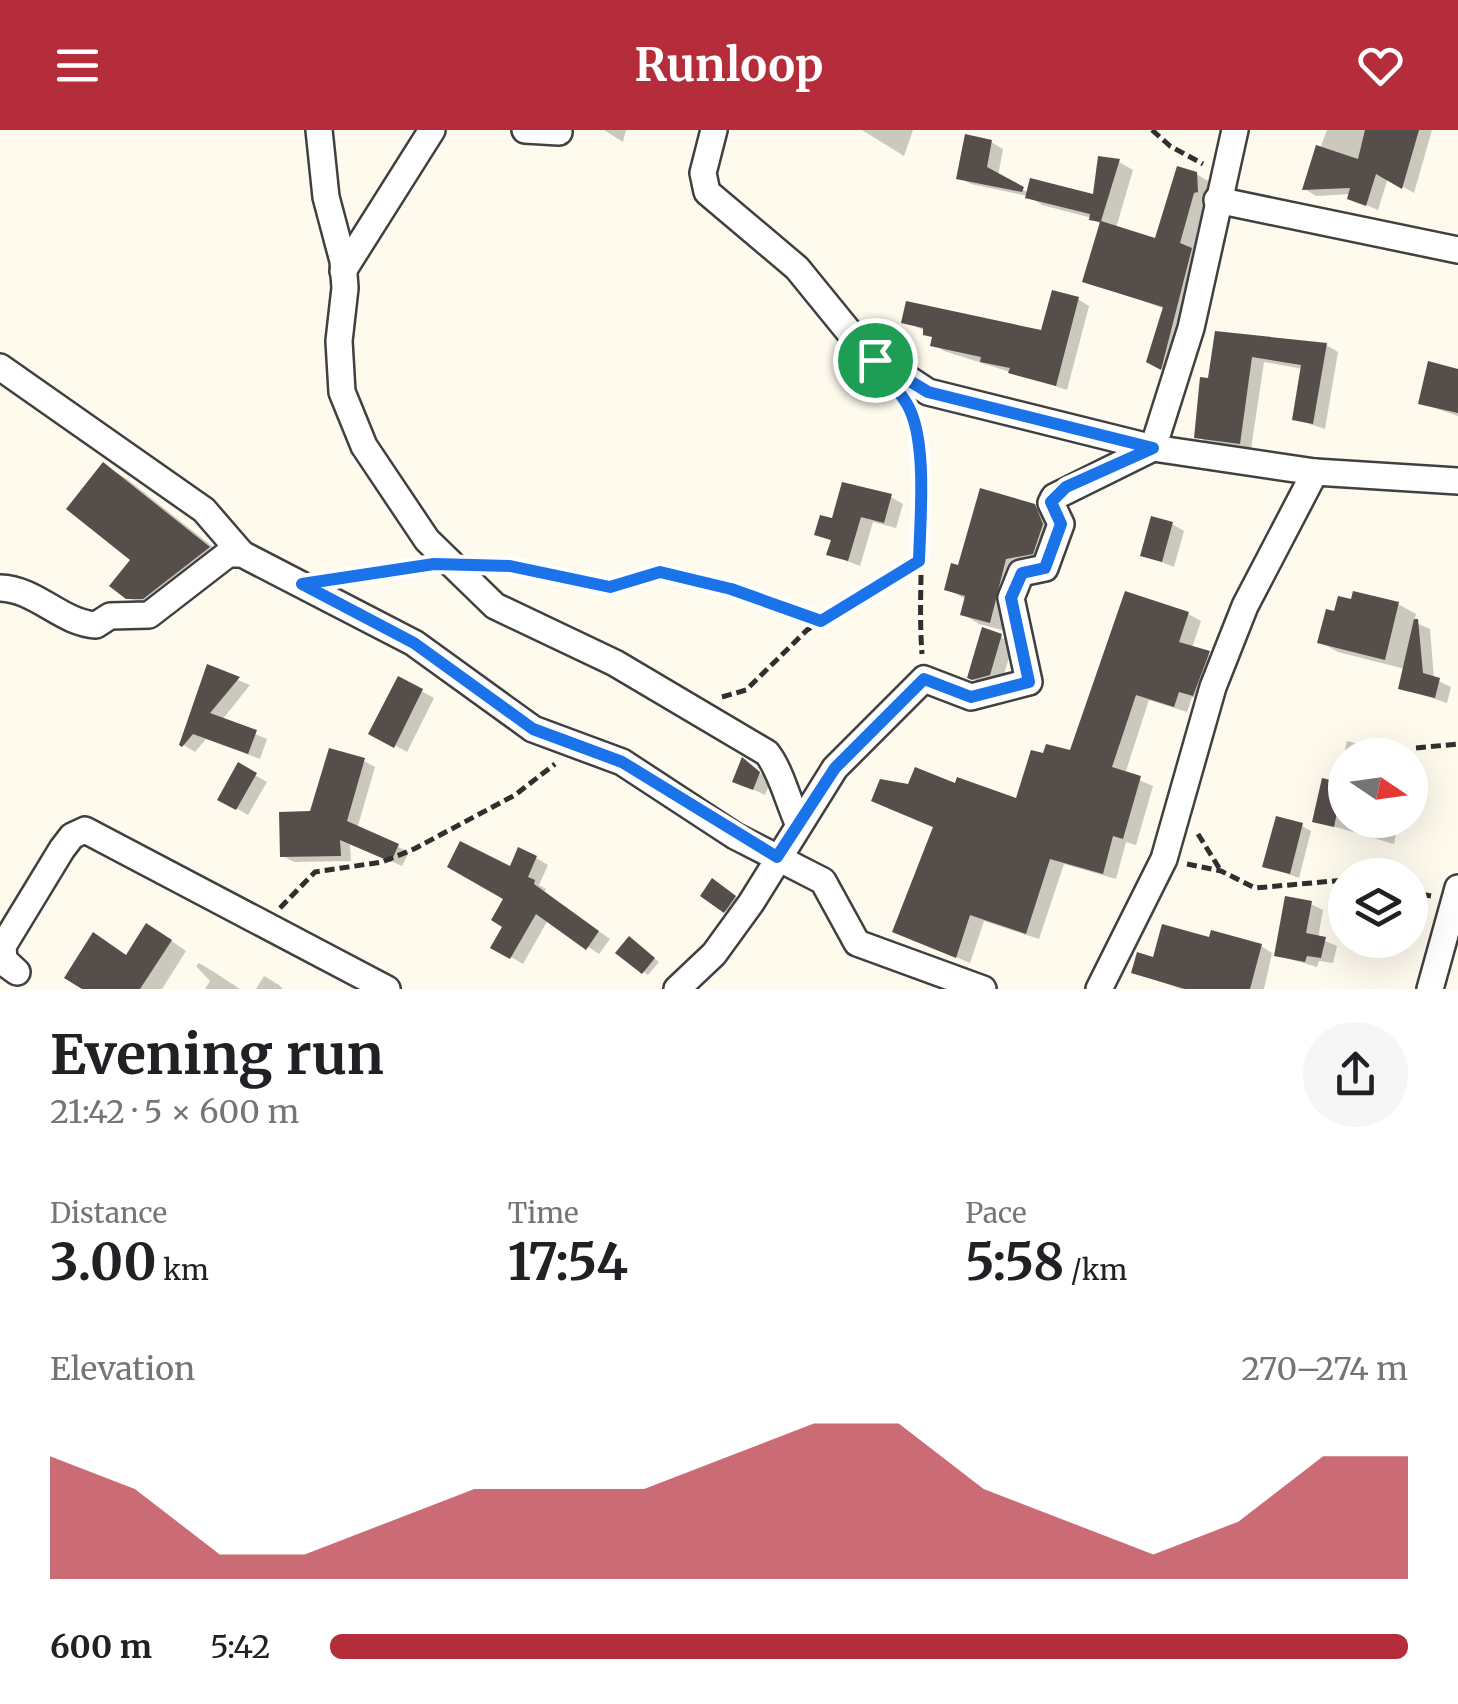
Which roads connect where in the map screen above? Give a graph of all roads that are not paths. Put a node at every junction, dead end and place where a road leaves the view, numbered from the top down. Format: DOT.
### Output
graph roads {
  1 [pos="319,130"];
  2 [pos="432,130"];
  3 [pos="525,130"];
  4 [pos="714,130"];
  5 [pos="1235,130"];
  6 [pos="559,132"];
  7 [pos="1220,187"];
  8 [pos="1458,250"];
  9 [pos="343,271"];
  10 [pos="0,367"];
  11 [pos="1153,448"];
  12 [pos="1315,472"];
  13 [pos="1458,481"];
  14 [pos="242,554"];
  15 [pos="0,588"];
  16 [pos="798,823"];
  17 [pos="777,857"];
  18 [pos="1458,888"];
  19 [pos="0,960"];
  20 [pos="387,989"];
  21 [pos="678,989"];
  22 [pos="984,989"];
  23 [pos="1099,989"];
  24 [pos="1430,989"];
  1 -- 9 [label="street"];
  2 -- 9 [label="street"];
  3 -- 6 [label="street"];
  4 -- 11 [label="street"];
  5 -- 7 [label="street"];
  7 -- 8 [label="street"];
  7 -- 11 [label="street"];
  9 -- 16 [label="street"];
  10 -- 14 [label="street"];
  11 -- 12 [label="street"];
  11 -- 16 [label="street"];
  12 -- 13 [label="street"];
  12 -- 23 [label="street"];
  14 -- 15 [label="street"];
  14 -- 17 [label="street"];
  16 -- 17 [label="street"];
  17 -- 21 [label="street"];
  17 -- 22 [label="street"];
  18 -- 24 [label="street"];
  19 -- 20 [label="street"];
}
